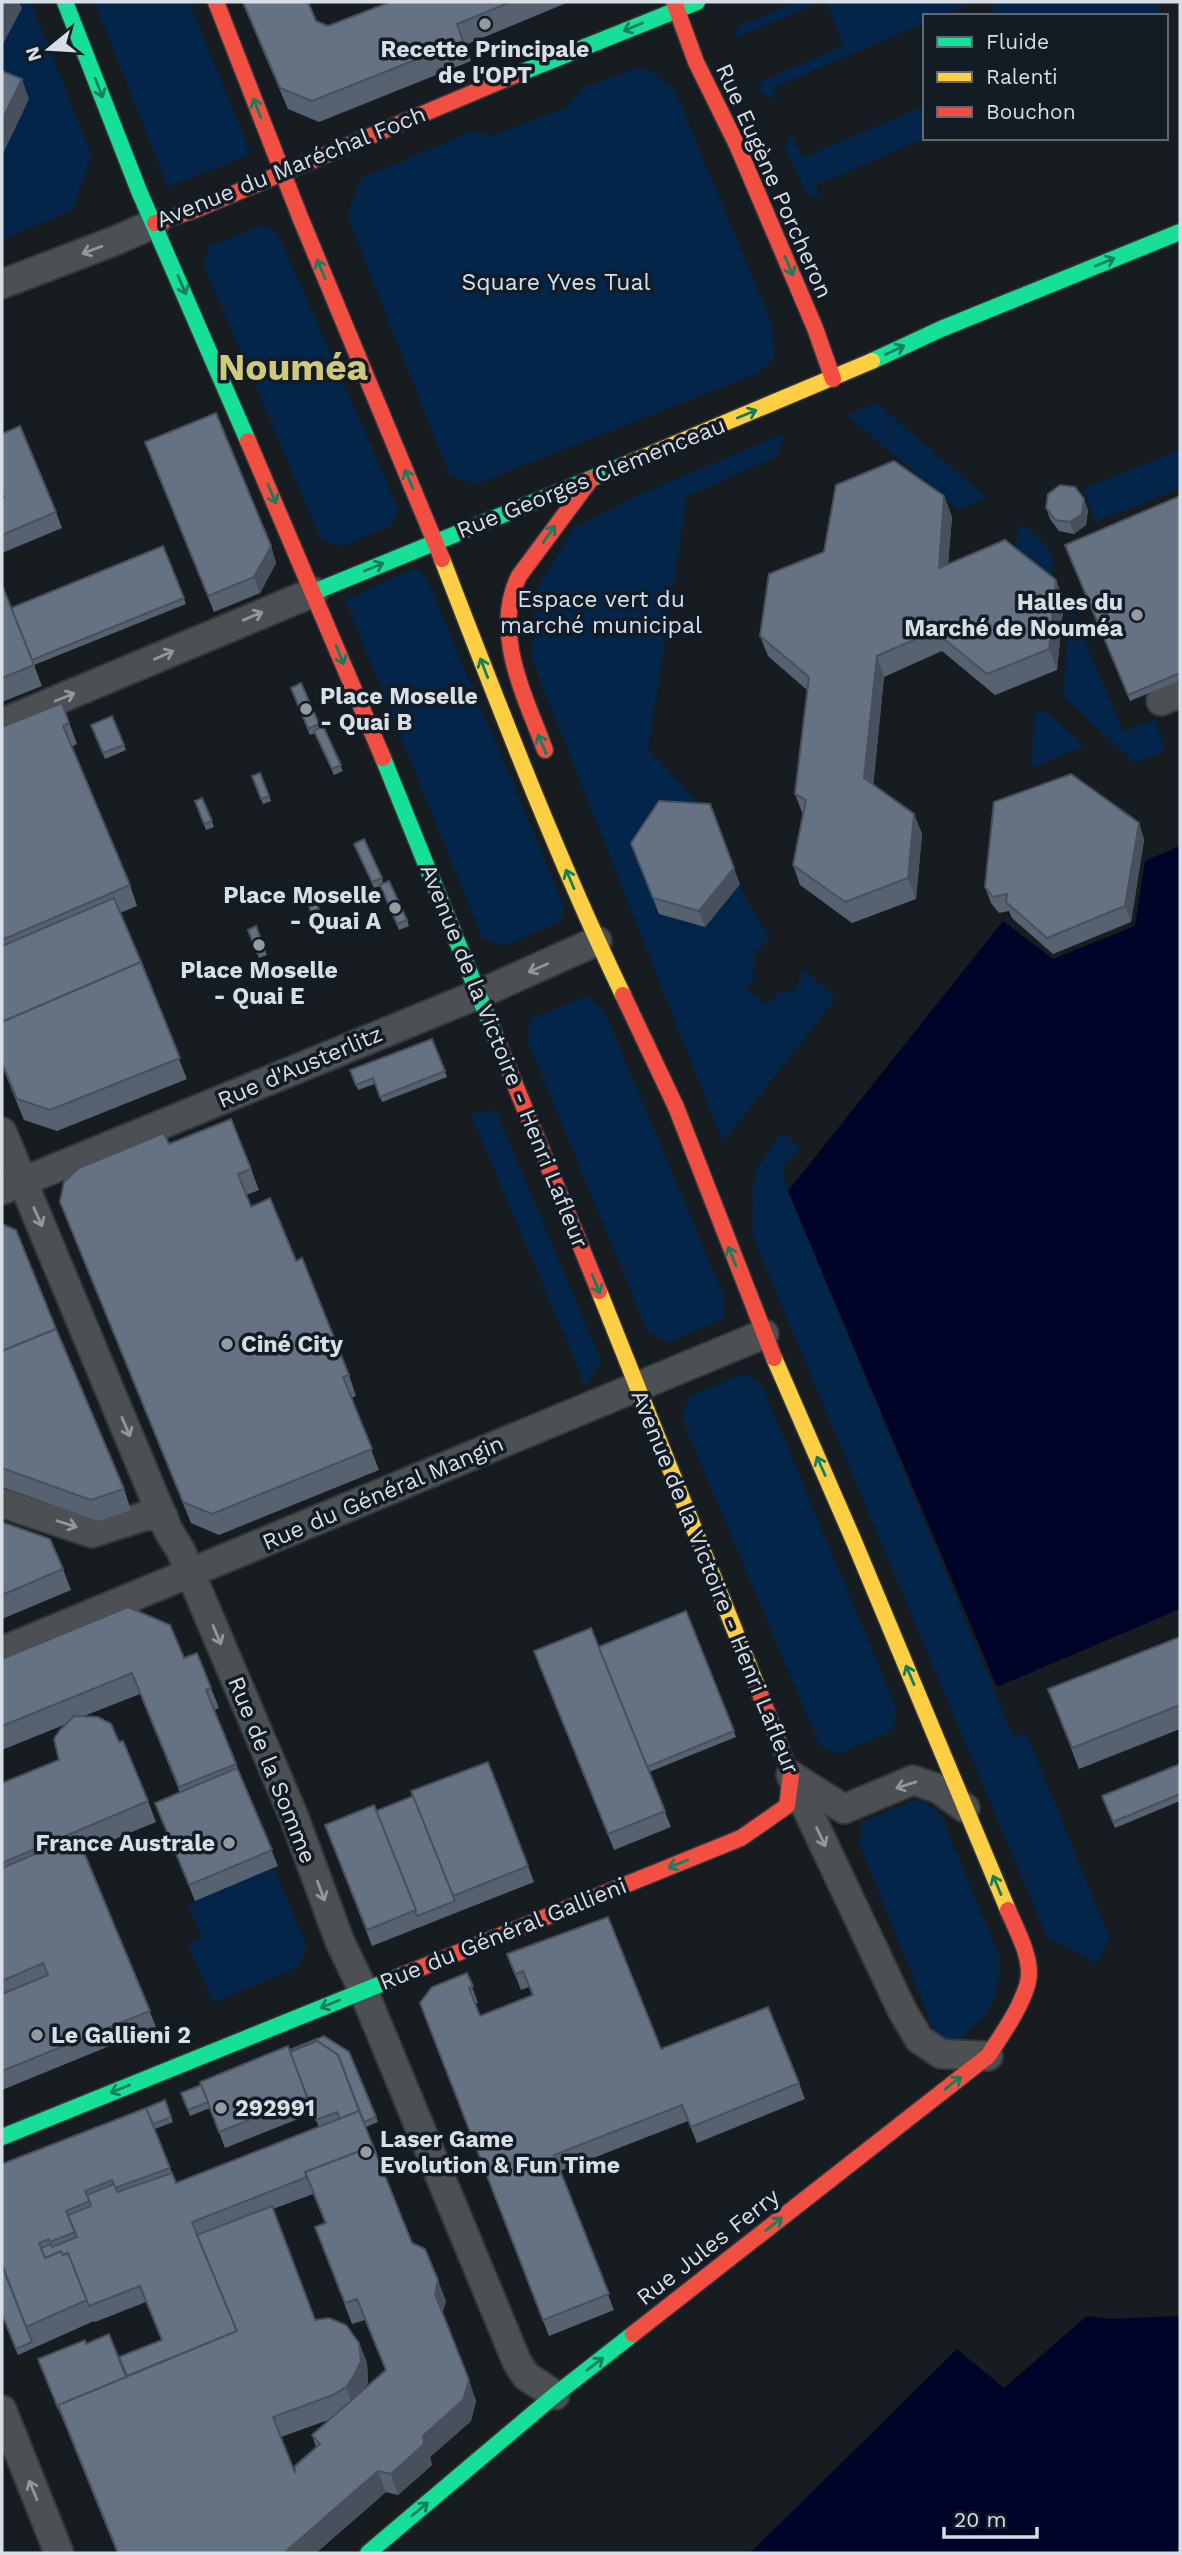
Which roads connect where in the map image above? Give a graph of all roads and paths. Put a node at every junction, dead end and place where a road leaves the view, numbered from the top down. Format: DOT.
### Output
graph roads {
  1 [pos="65,2"];
  2 [pos="216,2"];
  3 [pos="697,2"];
  4 [pos="675,5"];
  5 [pos="283,171"];
  6 [pos="155,223"];
  7 [pos="1180,232"];
  8 [pos="2,285"];
  9 [pos="834,379"];
  10 [pos="592,478"];
  11 [pos="435,542"];
  12 [pos="314,592"];
  13 [pos="2,723"];
  14 [pos="553,771"];
  15 [pos="597,942"];
  16 [pos="634,981"];
  17 [pos="479,994"];
  18 [pos="676,1107"];
  19 [pos="2,1132"];
  20 [pos="12,1186"];
  21 [pos="764,1334"];
  22 [pos="638,1387"];
  23 [pos="2,1503"];
  24 [pos="163,1516"];
  25 [pos="190,1573"];
  26 [pos="2,1651"];
  27 [pos="791,1775"];
  28 [pos="965,1808"];
  29 [pos="363,1990"];
  30 [pos="988,2056"];
  31 [pos="2,2137"];
  32 [pos="555,2395"];
  33 [pos="2,2410"];
  34 [pos="59,2553"];
  35 [pos="368,2553"];
  1 -- 6 [label="main road, Avenue de la Victoire - Henri Lafleur, one-way"];
  5 -- 2 [label="main road, one-way"];
  3 -- 4 [label="main road, Avenue du Maréchal Foch"];
  4 -- 5 [label="main road, Avenue du Maréchal Foch, one-way"];
  4 -- 9 [label="main road, Rue Eugène Porcheron, one-way"];
  5 -- 6 [label="main road, Avenue du Maréchal Foch"];
  11 -- 5 [label="main road, one-way"];
  6 -- 8 [label="street, Avenue du Maréchal Foch, one-way"];
  6 -- 12 [label="main road, Avenue de la Victoire - Henri Lafleur, one-way"];
  9 -- 7 [label="main road, Rue Georges Clemenceau, one-way"];
  10 -- 9 [label="main road, Rue Georges Clemenceau, one-way"];
  10 -- 11 [label="main road, Rue Georges Clemenceau"];
  14 -- 10 [label="main road, one-way"];
  12 -- 11 [label="main road, Rue Georges Clemenceau, one-way"];
  15 -- 11 [label="main road, one-way"];
  13 -- 12 [label="street, Rue Georges Clemenceau, one-way"];
  12 -- 17 [label="main road, Avenue de la Victoire - Henri Lafleur, one-way"];
  15 -- 17 [label="street, Rue d'Austerlitz, one-way"];
  15 -- 18 [label="main road"];
  16 -- 18 [label="main road"];
  17 -- 20 [label="street, Rue d'Austerlitz"];
  17 -- 22 [label="main road, Avenue de la Victoire - Henri Lafleur, one-way"];
  21 -- 18 [label="main road, one-way"];
  19 -- 20 [label="street, Rue de la Somme"];
  20 -- 24 [label="street, Rue de la Somme, one-way"];
  21 -- 22 [label="street, Rue du Général Mangin"];
  28 -- 21 [label="main road, one-way"];
  22 -- 25 [label="street, Rue du Général Mangin"];
  22 -- 27 [label="main road, Avenue de la Victoire - Henri Lafleur"];
  23 -- 24 [label="street, one-way"];
  24 -- 25 [label="street, Rue de la Somme"];
  25 -- 26 [label="street, Rue du Général Mangin"];
  25 -- 29 [label="street, Rue de la Somme, one-way"];
  28 -- 27 [label="street, one-way"];
  27 -- 29 [label="main road, Rue du Général Gallieni, one-way"];
  27 -- 30 [label="street, Avenue de la Victoire - Henri Lafleur, one-way"];
  30 -- 28 [label="main road, Rue Jules Ferry, one-way"];
  29 -- 31 [label="main road, Rue du Général Gallieni, one-way"];
  29 -- 32 [label="street, Rue de la Somme"];
  32 -- 30 [label="main road, Rue Jules Ferry, one-way"];
  35 -- 32 [label="main road, Rue Jules Ferry, one-way"];
  34 -- 33 [label="street, one-way"];
}
